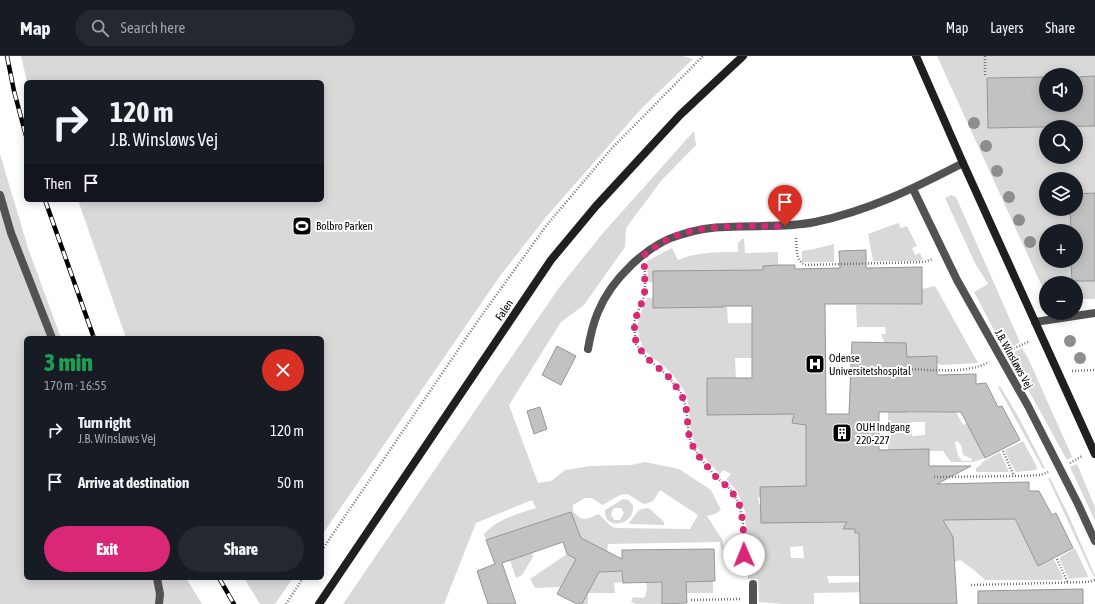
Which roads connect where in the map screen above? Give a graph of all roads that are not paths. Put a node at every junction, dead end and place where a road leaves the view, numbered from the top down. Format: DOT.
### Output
graph roads {
  1 [pos="743,56"];
  2 [pos="916,56"];
  3 [pos="964,163"];
  4 [pos="913,189"];
  5 [pos="0,195"];
  6 [pos="1095,313"];
  7 [pos="1035,322"];
  8 [pos="51,336"];
  9 [pos="588,349"];
  10 [pos="1094,452"];
  11 [pos="1095,541"];
  12 [pos="157,580"];
  13 [pos="753,584"];
  14 [pos="753,602"];
  15 [pos="159,604"];
  16 [pos="318,604"];
  1 -- 16 [label="street, Falen"];
  2 -- 3 [label="street"];
  3 -- 4 [label="street"];
  3 -- 7 [label="street"];
  4 -- 9 [label="street"];
  4 -- 11 [label="street, J.B. Winsløws Vej"];
  5 -- 8 [label="street"];
  6 -- 7 [label="street"];
  7 -- 10 [label="street"];
  12 -- 15 [label="street"];
  13 -- 14 [label="street"];
}
